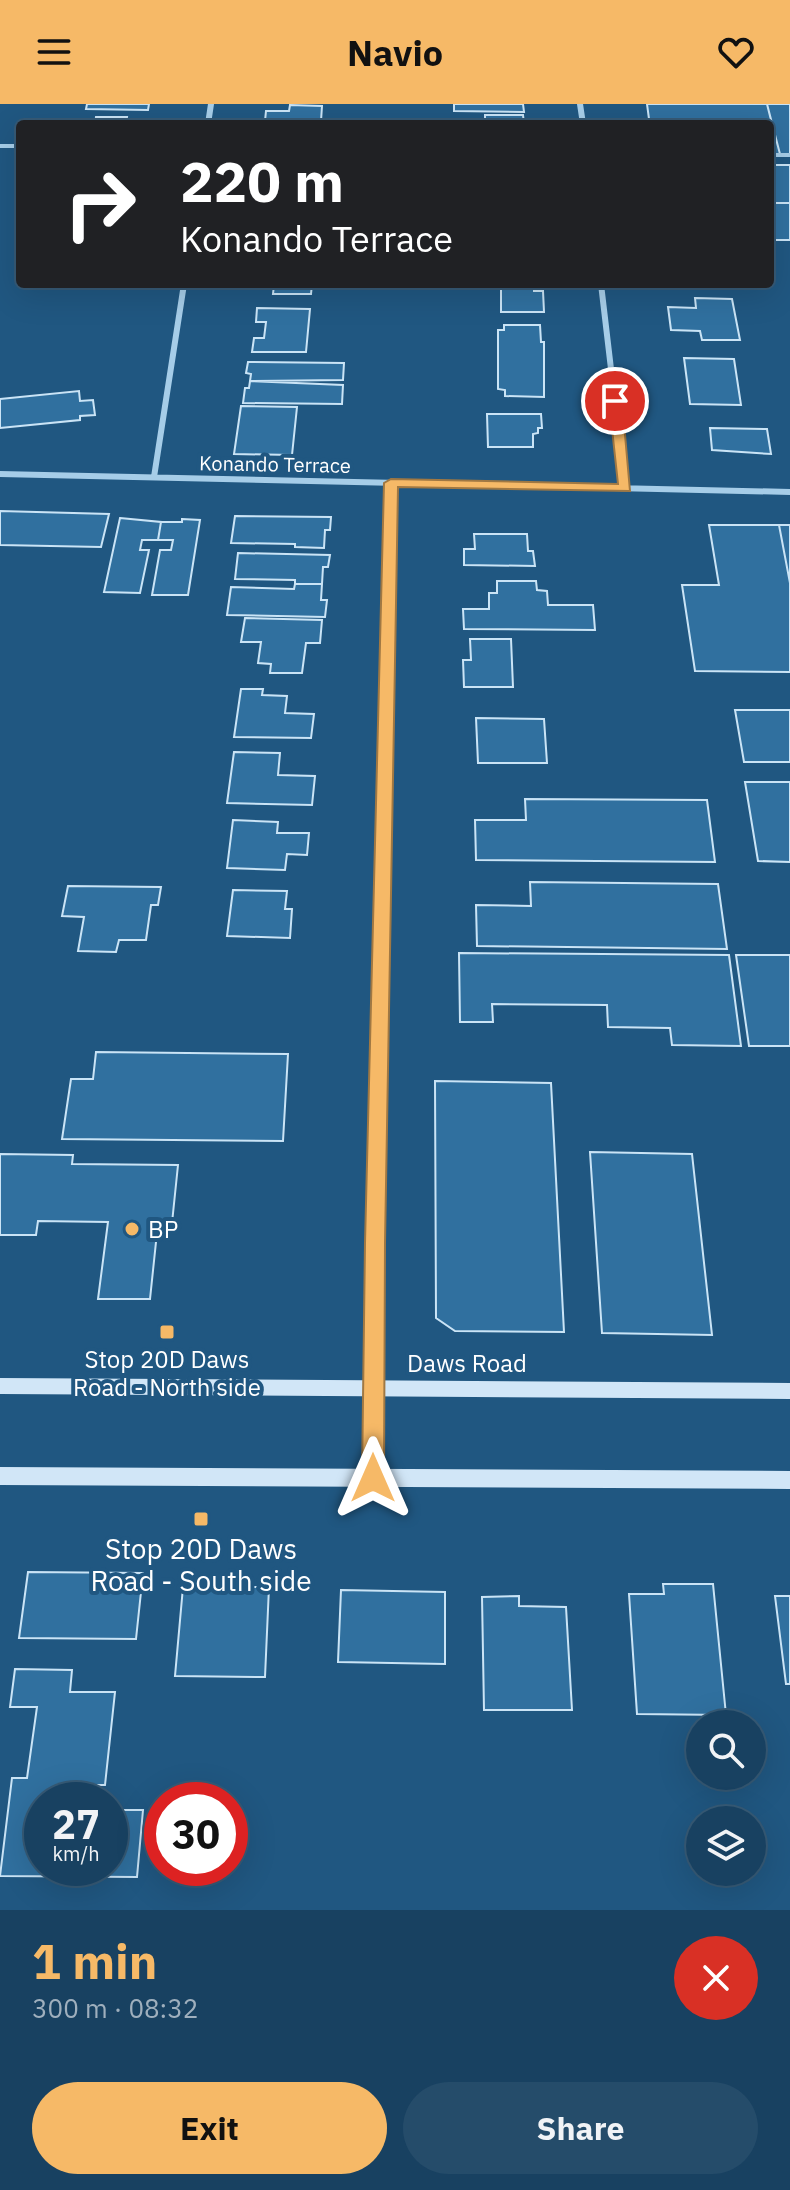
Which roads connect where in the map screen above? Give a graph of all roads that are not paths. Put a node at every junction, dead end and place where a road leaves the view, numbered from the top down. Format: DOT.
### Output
graph roads {
  1 [pos="183,288"];
  2 [pos="601,288"];
  3 [pos="0,474"];
  4 [pos="154,477"];
  5 [pos="391,483"];
  6 [pos="625,488"];
  7 [pos="790,492"];
  8 [pos="0,1386"];
  9 [pos="374,1389"];
  10 [pos="790,1391"];
  11 [pos="0,1476"];
  12 [pos="373,1478"];
  13 [pos="790,1480"];
  1 -- 4 [label="street"];
  2 -- 6 [label="street"];
  3 -- 4 [label="street, Konando Terrace"];
  4 -- 5 [label="street, Konando Terrace"];
  5 -- 6 [label="street, Konando Terrace"];
  5 -- 9 [label="street"];
  6 -- 7 [label="street, Konando Terrace"];
  8 -- 9 [label="main road, Daws Road"];
  9 -- 10 [label="main road, Daws Road"];
  9 -- 12 [label="street"];
  11 -- 12 [label="main road"];
  12 -- 13 [label="main road"];
}
